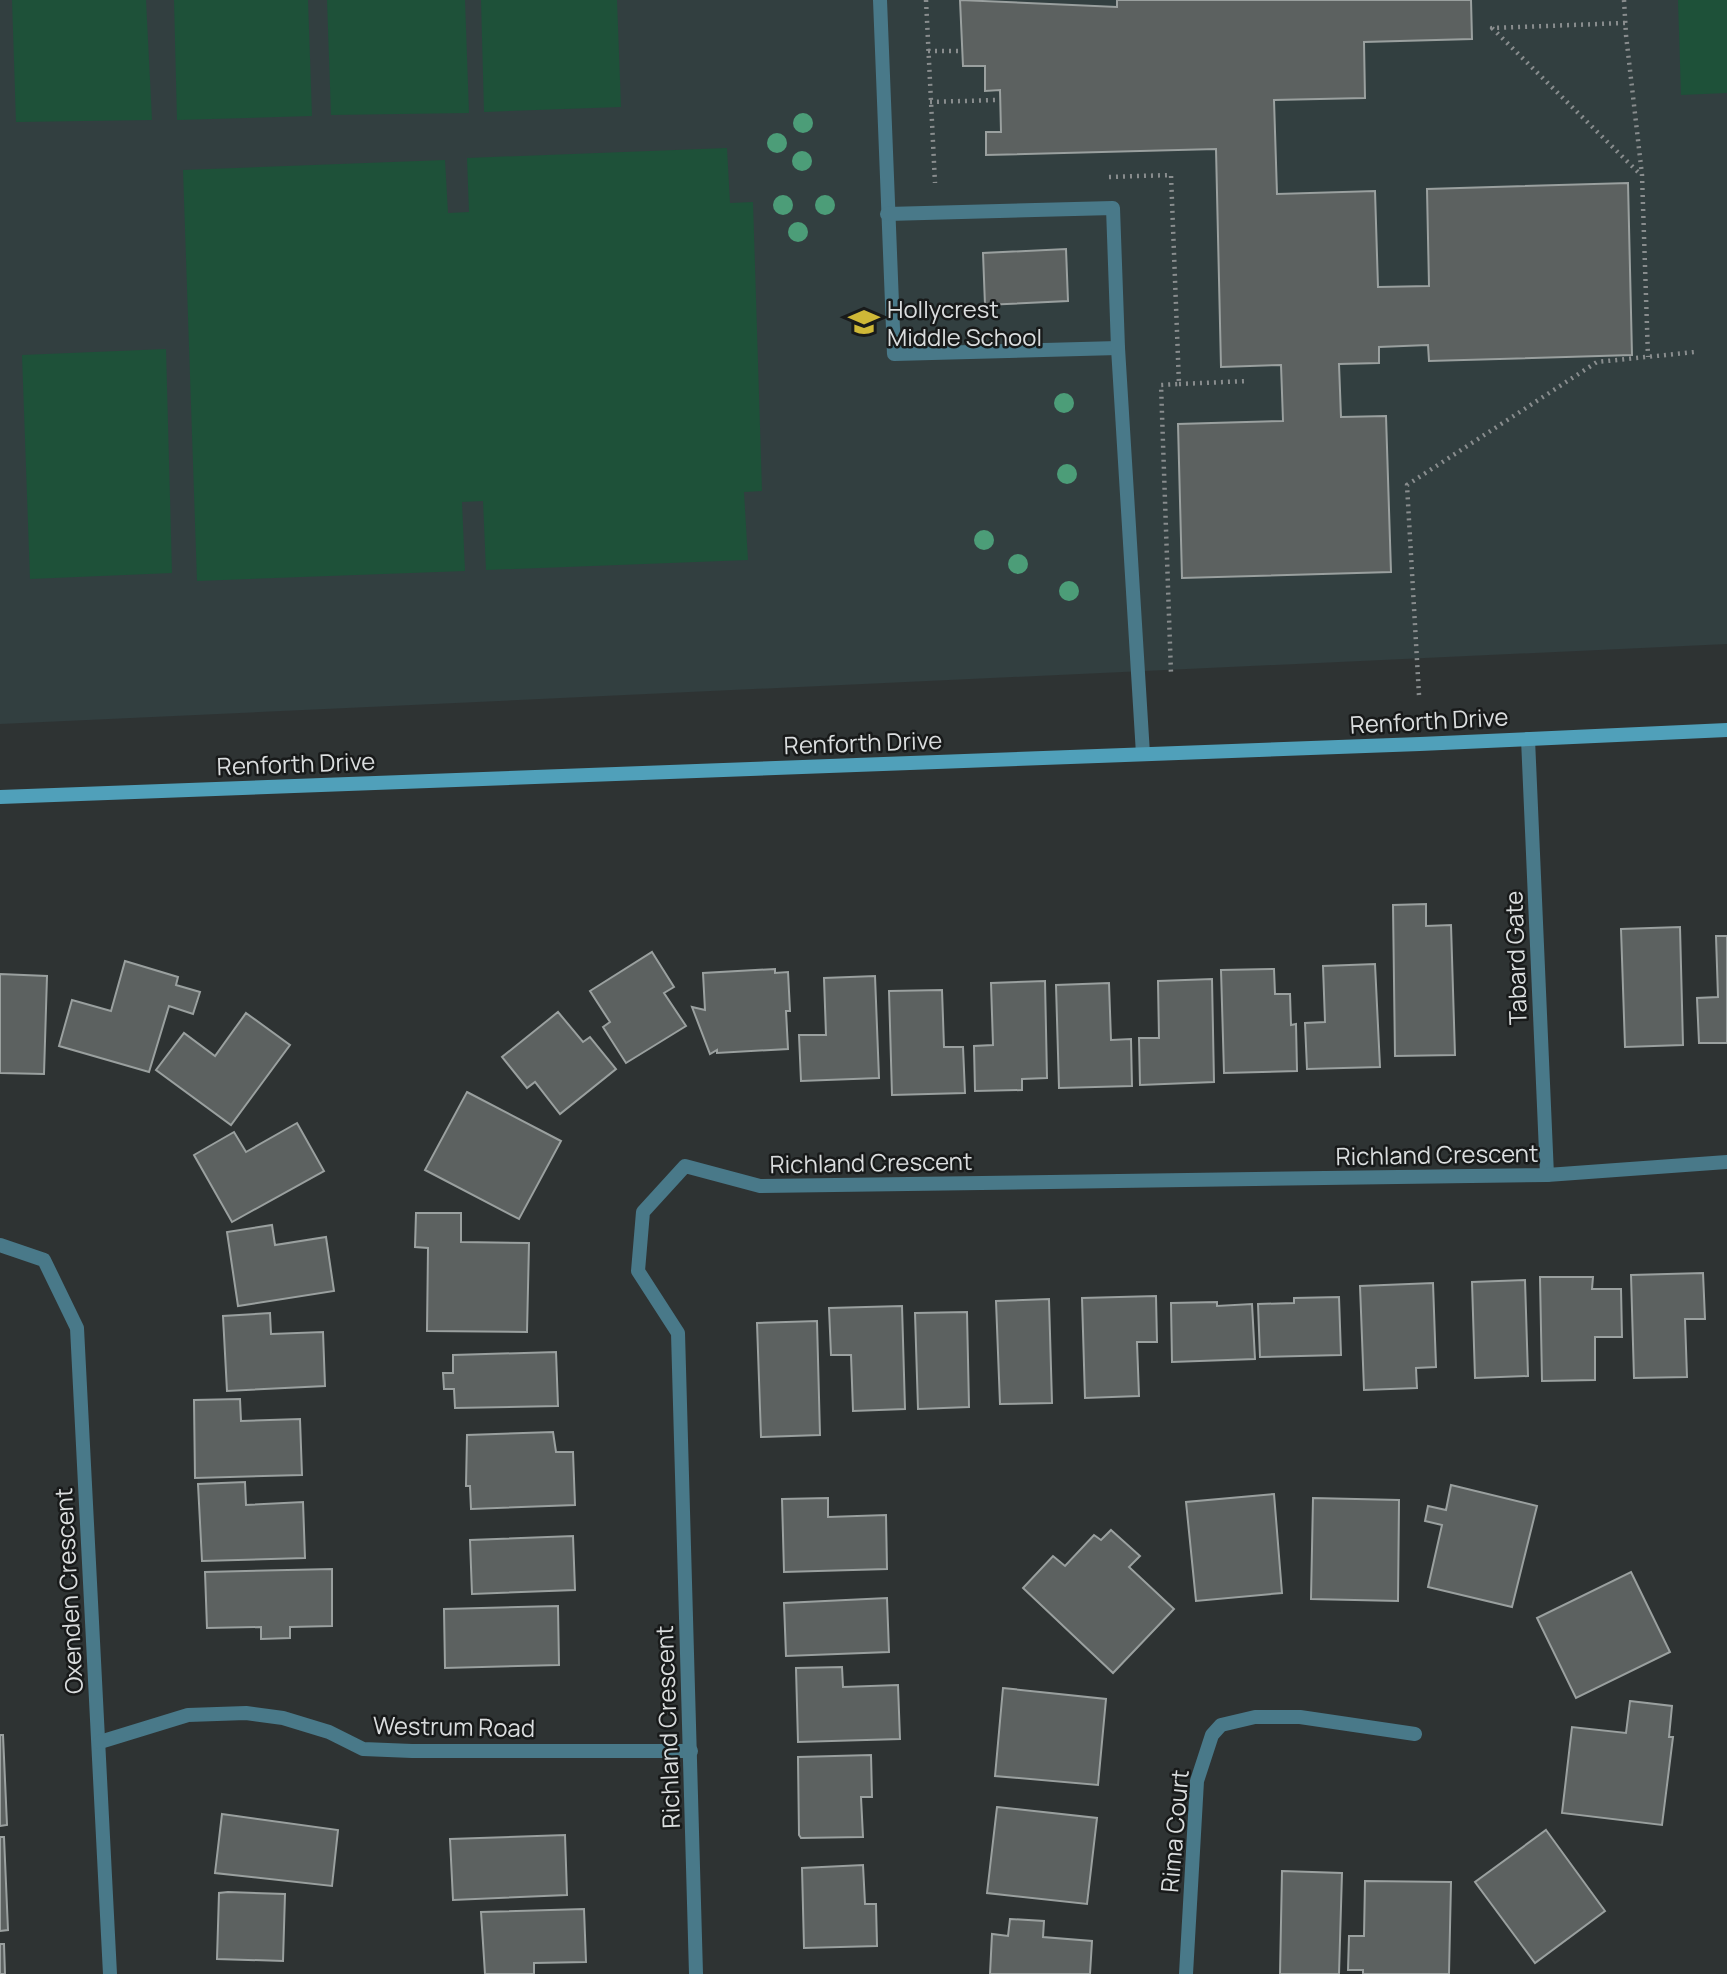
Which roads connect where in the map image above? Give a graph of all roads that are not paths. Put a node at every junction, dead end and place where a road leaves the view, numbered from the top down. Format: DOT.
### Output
graph roads {
  1 [pos="880,0"];
  2 [pos="887,214"];
  3 [pos="1118,348"];
  4 [pos="1727,730"];
  5 [pos="1528,739"];
  6 [pos="1143,754"];
  7 [pos="0,797"];
  8 [pos="1727,1162"];
  9 [pos="1547,1175"];
  10 [pos="0,1244"];
  11 [pos="1415,1734"];
  12 [pos="100,1742"];
  13 [pos="691,1751"];
  14 [pos="110,1974"];
  15 [pos="696,1974"];
  16 [pos="1186,1974"];
  1 -- 2 [label="street"];
  2 -- 3 [label="street"];
  2 -- 3 [label="street"];
  3 -- 6 [label="street"];
  4 -- 5 [label="main road, Renforth Drive"];
  5 -- 6 [label="main road, Renforth Drive"];
  5 -- 9 [label="street, Tabard Gate"];
  6 -- 7 [label="main road, Renforth Drive"];
  8 -- 9 [label="street, Richland Crescent"];
  9 -- 13 [label="street, Richland Crescent"];
  10 -- 12 [label="street, Oxenden Crescent"];
  11 -- 16 [label="street, Rima Court"];
  12 -- 13 [label="street, Westrum Road"];
  12 -- 14 [label="street, Oxenden Crescent"];
  13 -- 15 [label="street, Richland Crescent"];
}
